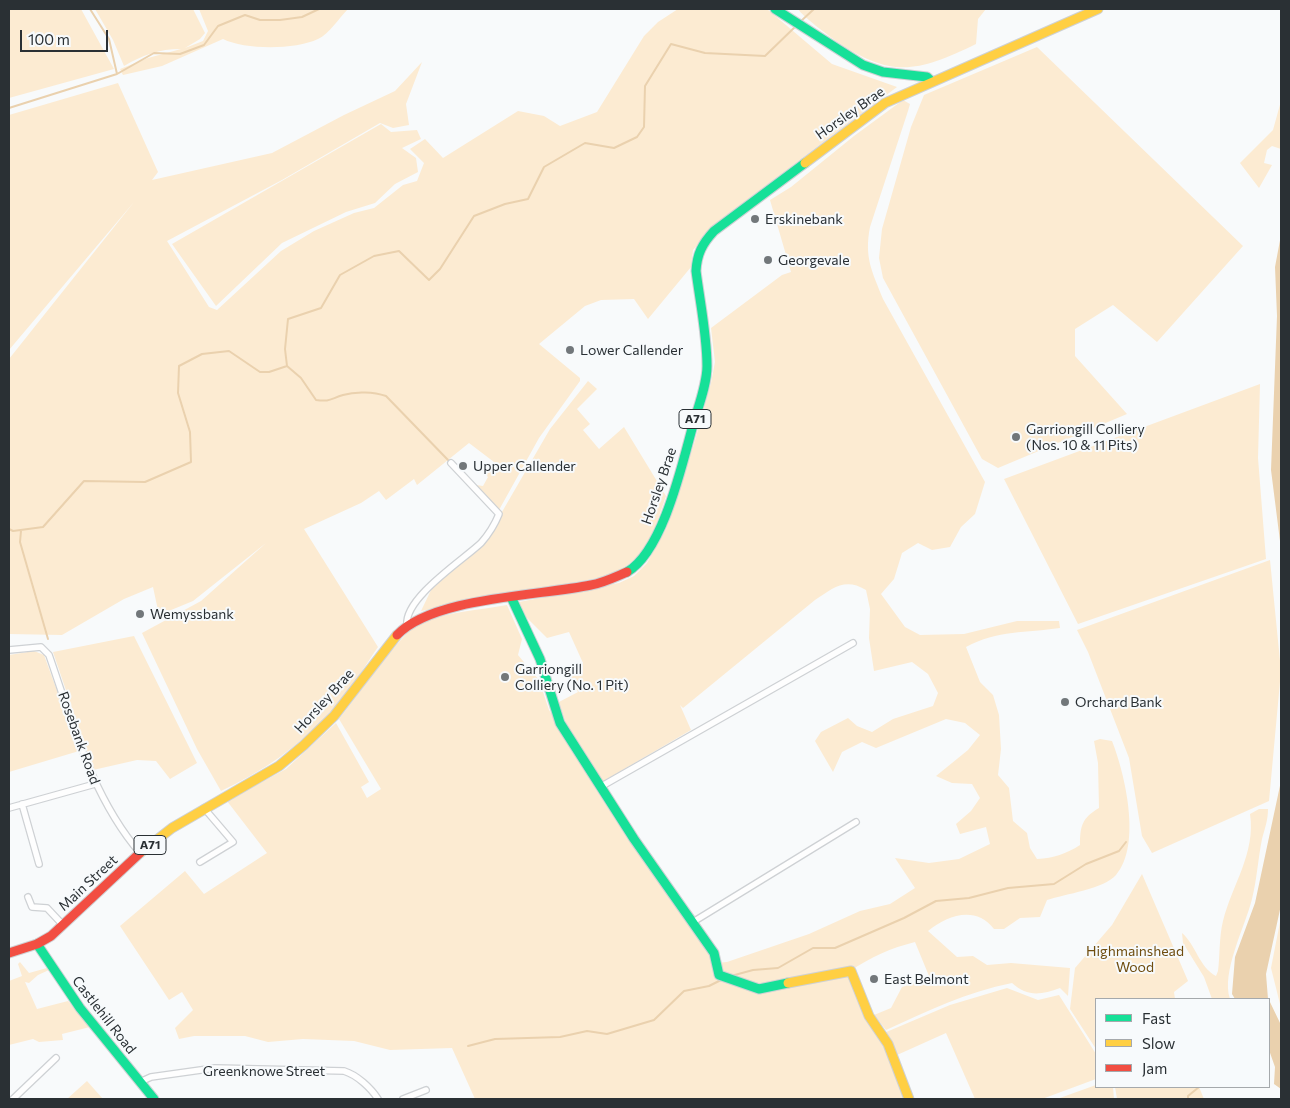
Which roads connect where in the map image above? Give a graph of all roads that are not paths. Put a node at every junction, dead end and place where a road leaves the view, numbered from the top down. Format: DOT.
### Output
graph roads {
  1 [pos="775,9"];
  2 [pos="1098,9"];
  3 [pos="931,81"];
  4 [pos="451,464"];
  5 [pos="512,598"];
  6 [pos="407,625"];
  7 [pos="853,643"];
  8 [pos="9,650"];
  9 [pos="95,784"];
  10 [pos="602,786"];
  11 [pos="232,792"];
  12 [pos="22,804"];
  13 [pos="9,808"];
  14 [pos="204,808"];
  15 [pos="856,822"];
  16 [pos="140,853"];
  17 [pos="200,862"];
  18 [pos="38,864"];
  19 [pos="28,897"];
  20 [pos="693,922"];
  21 [pos="63,926"];
  22 [pos="37,944"];
  23 [pos="9,952"];
  24 [pos="56,1058"];
  25 [pos="140,1082"];
  26 [pos="426,1090"];
  27 [pos="9,1096"];
  28 [pos="13,1099"];
  29 [pos="154,1099"];
  30 [pos="378,1099"];
  31 [pos="403,1099"];
  32 [pos="909,1099"];
  1 -- 3 [label="main road"];
  2 -- 3 [label="main road, Horsley Brae / A71"];
  3 -- 5 [label="main road, Horsley Brae / A71"];
  4 -- 6 [label="street"];
  5 -- 6 [label="main road, Horsley Brae / A71"];
  5 -- 10 [label="main road"];
  6 -- 11 [label="main road, Horsley Brae / A71"];
  7 -- 10 [label="street"];
  8 -- 9 [label="street, Rosebank Road"];
  9 -- 12 [label="street"];
  9 -- 16 [label="street, Rosebank Road"];
  10 -- 20 [label="main road"];
  11 -- 14 [label="main road, Main Street / A71"];
  12 -- 13 [label="street"];
  12 -- 18 [label="street"];
  14 -- 16 [label="main road, Main Street / A71"];
  14 -- 17 [label="street"];
  15 -- 20 [label="street"];
  16 -- 21 [label="main road, Main Street / A71"];
  19 -- 21 [label="street"];
  20 -- 32 [label="main road"];
  21 -- 22 [label="main road, Main Street / A71"];
  22 -- 23 [label="main road, Main Street / A71"];
  22 -- 25 [label="main road, Castlehill Road"];
  24 -- 28 [label="street"];
  25 -- 29 [label="main road, Castlehill Road"];
  25 -- 30 [label="street, Greenknowe Street"];
  26 -- 31 [label="street"];
  27 -- 28 [label="street"];
}
